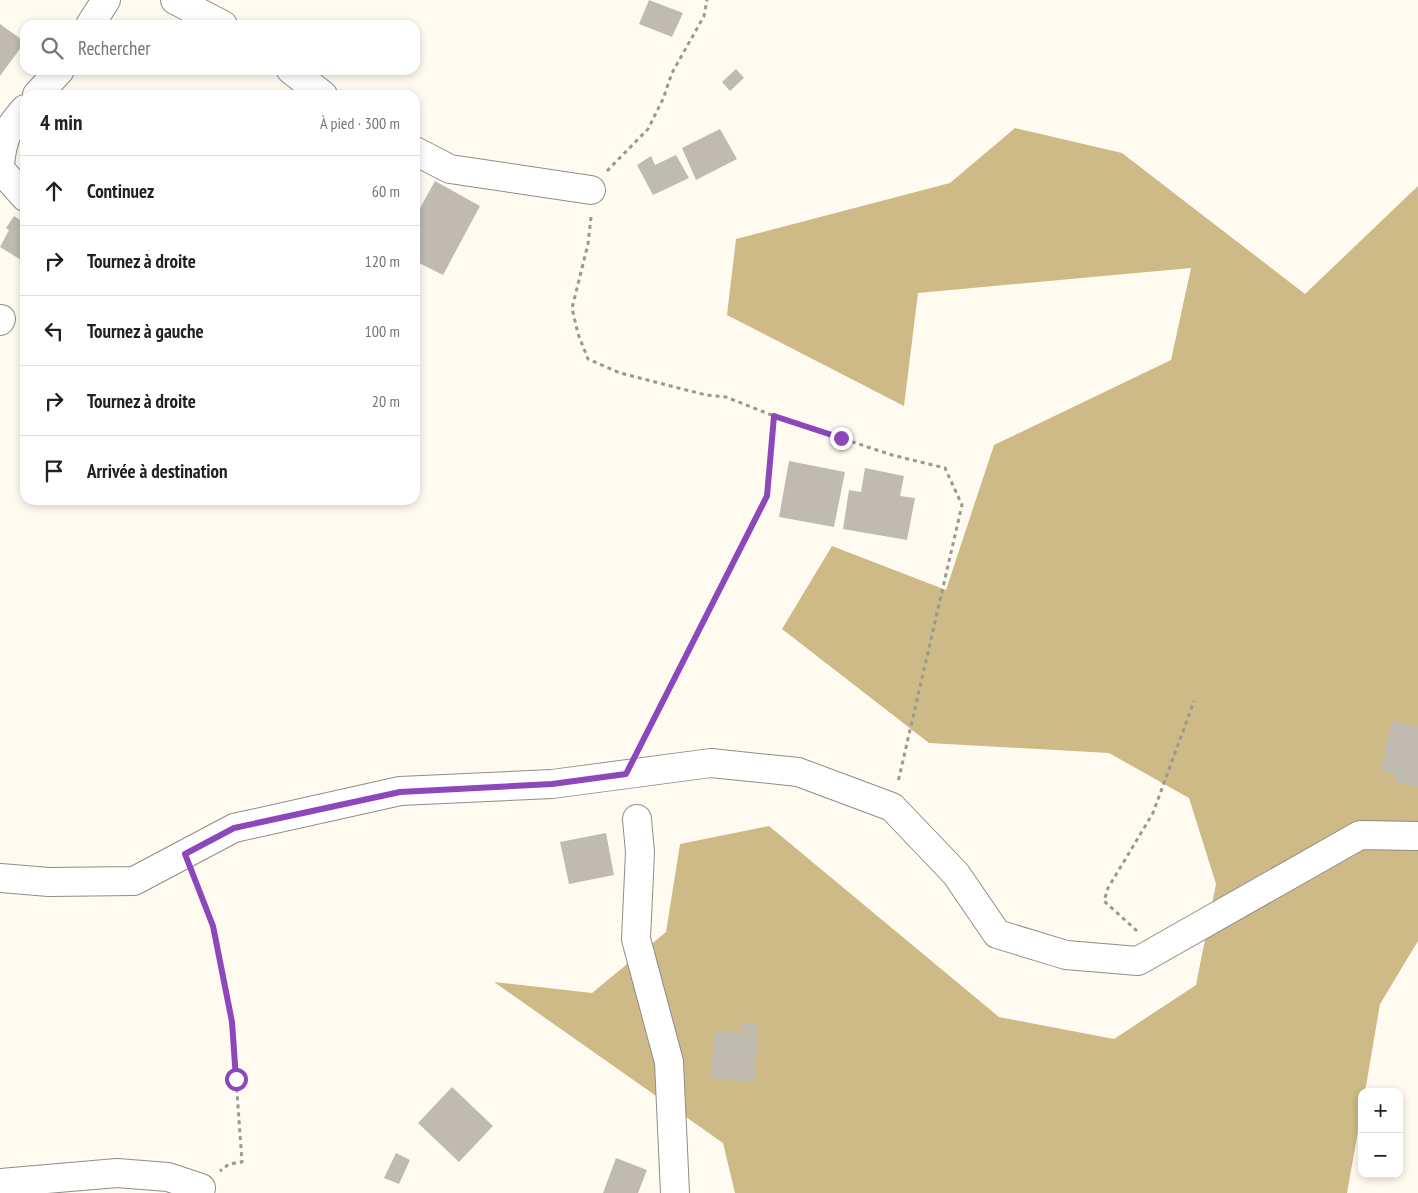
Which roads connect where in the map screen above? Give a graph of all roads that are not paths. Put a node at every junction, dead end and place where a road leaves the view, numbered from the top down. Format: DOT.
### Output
graph roads {
  1 [pos="106,0"];
  2 [pos="175,0"];
  3 [pos="93,20"];
  4 [pos="213,20"];
  5 [pos="55,75"];
  6 [pos="297,75"];
  7 [pos="42,90"];
  8 [pos="317,90"];
  9 [pos="20,114"];
  10 [pos="420,154"];
  11 [pos="0,164"];
  12 [pos="0,169"];
  13 [pos="591,190"];
  14 [pos="20,191"];
  15 [pos="637,819"];
  16 [pos="1418,836"];
  17 [pos="0,878"];
  18 [pos="0,1183"];
  19 [pos="201,1188"];
  20 [pos="675,1193"];
  1 -- 3 [label="street"];
  2 -- 4 [label="street"];
  5 -- 7 [label="street"];
  6 -- 8 [label="street"];
  9 -- 11 [label="street"];
  10 -- 13 [label="street"];
  12 -- 14 [label="street"];
  15 -- 20 [label="street"];
  16 -- 17 [label="street"];
  18 -- 19 [label="street"];
}
